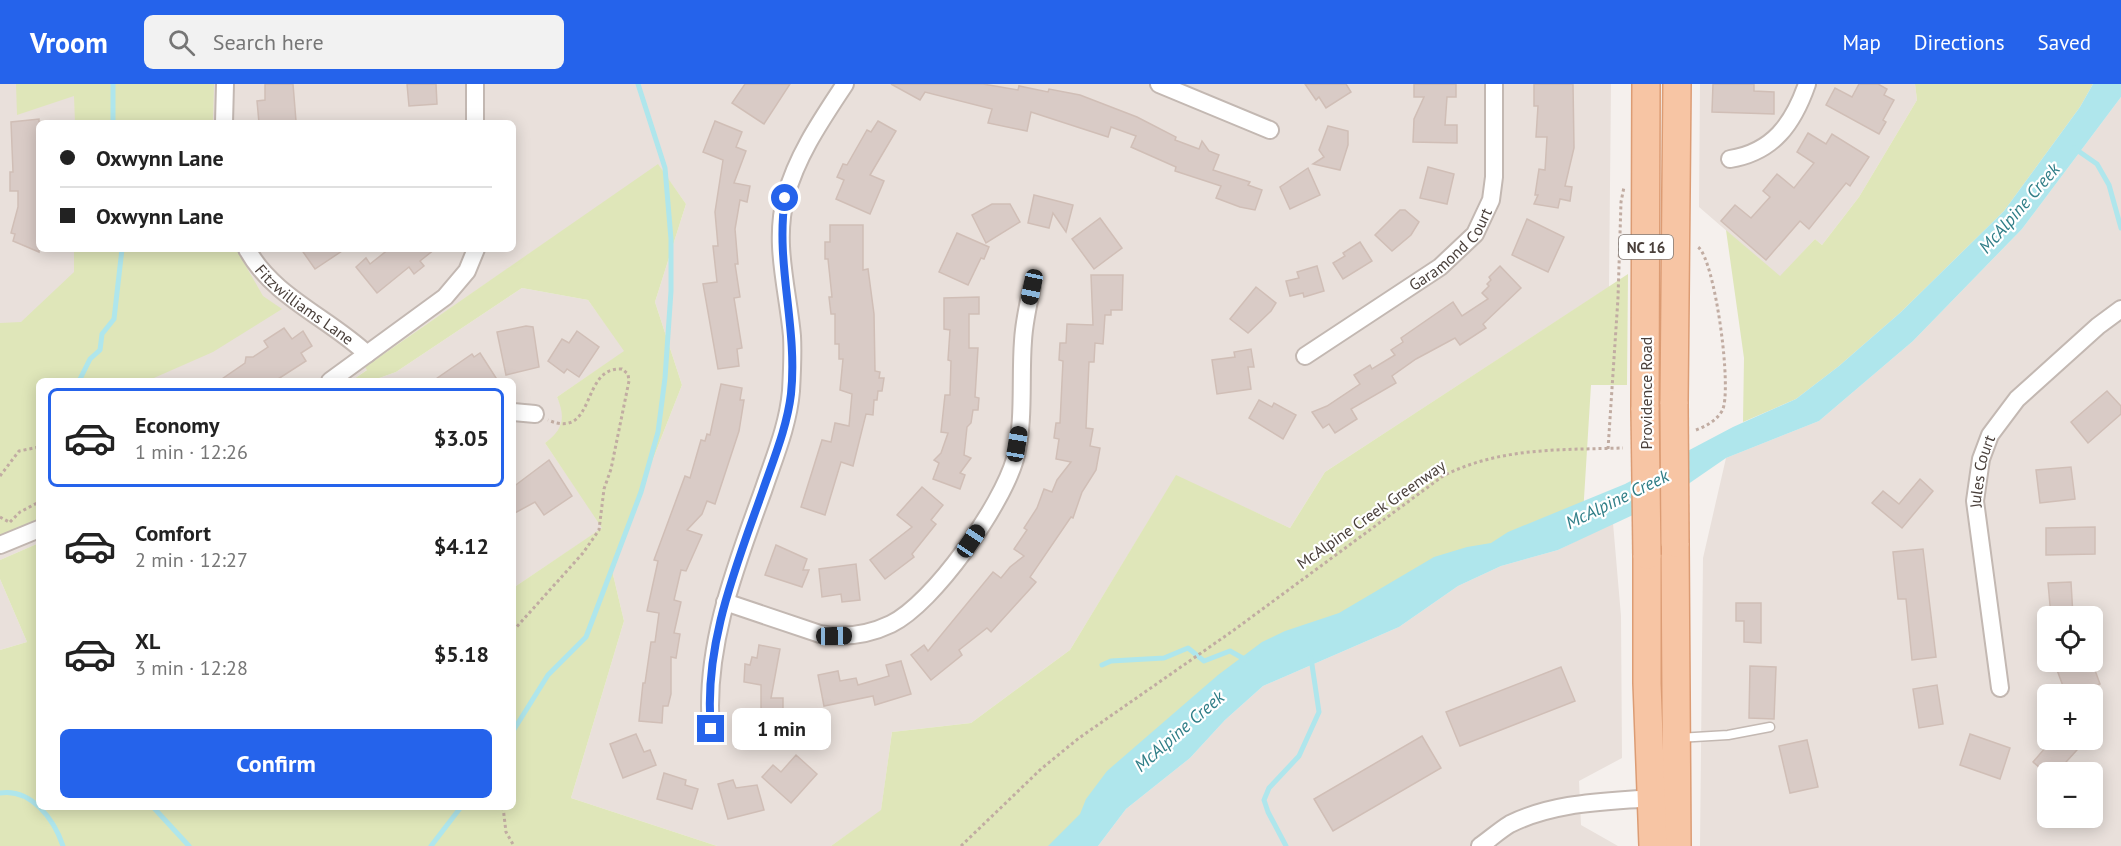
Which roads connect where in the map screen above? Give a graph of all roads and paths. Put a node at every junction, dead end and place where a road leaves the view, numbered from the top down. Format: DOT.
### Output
graph roads {
  1 [pos="225,84"];
  2 [pos="475,84"];
  3 [pos="845,84"];
  4 [pos="1159,84"];
  5 [pos="1494,84"];
  6 [pos="1647,84"];
  7 [pos="1677,84"];
  8 [pos="1807,84"];
  9 [pos="224,120"];
  10 [pos="475,120"];
  11 [pos="1270,130"];
  12 [pos="1730,159"];
  13 [pos="1627,183"];
  14 [pos="249,252"];
  15 [pos="475,252"];
  16 [pos="1032,287"];
  17 [pos="2121,309"];
  18 [pos="367,354"];
  19 [pos="1305,356"];
  20 [pos="334,378"];
  21 [pos="516,412"];
  22 [pos="535,414"];
  23 [pos="36,448"];
  24 [pos="0,476"];
  25 [pos="36,505"];
  26 [pos="10,522"];
  27 [pos="36,530"];
  28 [pos="0,545"];
  29 [pos="725,602"];
  30 [pos="516,628"];
  31 [pos="2000,688"];
  32 [pos="1770,727"];
  33 [pos="711,729"];
  34 [pos="1678,738"];
  35 [pos="1651,798"];
  36 [pos="503,810"];
  37 [pos="514,846"];
  38 [pos="960,846"];
  39 [pos="1480,846"];
  40 [pos="1653,846"];
  41 [pos="1677,846"];
  1 -- 9 [label="street"];
  2 -- 10 [label="street"];
  3 -- 29 [label="street"];
  4 -- 11 [label="street"];
  5 -- 19 [label="street, Garamond Court"];
  6 -- 35 [label="main road, Providence Road / NC 16, bridge"];
  7 -- 34 [label="main road, Providence Road / NC 16, bridge"];
  8 -- 12 [label="street"];
  13 -- 38 [label="path, McAlpine Creek Greenway"];
  14 -- 18 [label="street, Fitzwilliams Lane"];
  15 -- 18 [label="street"];
  16 -- 29 [label="street"];
  17 -- 31 [label="street, Jules Court"];
  18 -- 20 [label="street"];
  21 -- 22 [label="street"];
  22 -- 30 [label="path"];
  23 -- 24 [label="path"];
  25 -- 26 [label="path"];
  27 -- 28 [label="street"];
  29 -- 33 [label="street"];
  32 -- 34 [label="lane"];
  34 -- 41 [label="main road, Providence Road / NC 16"];
  35 -- 39 [label="street"];
  35 -- 40 [label="main road, Providence Road / NC 16"];
  36 -- 37 [label="path"];
}
